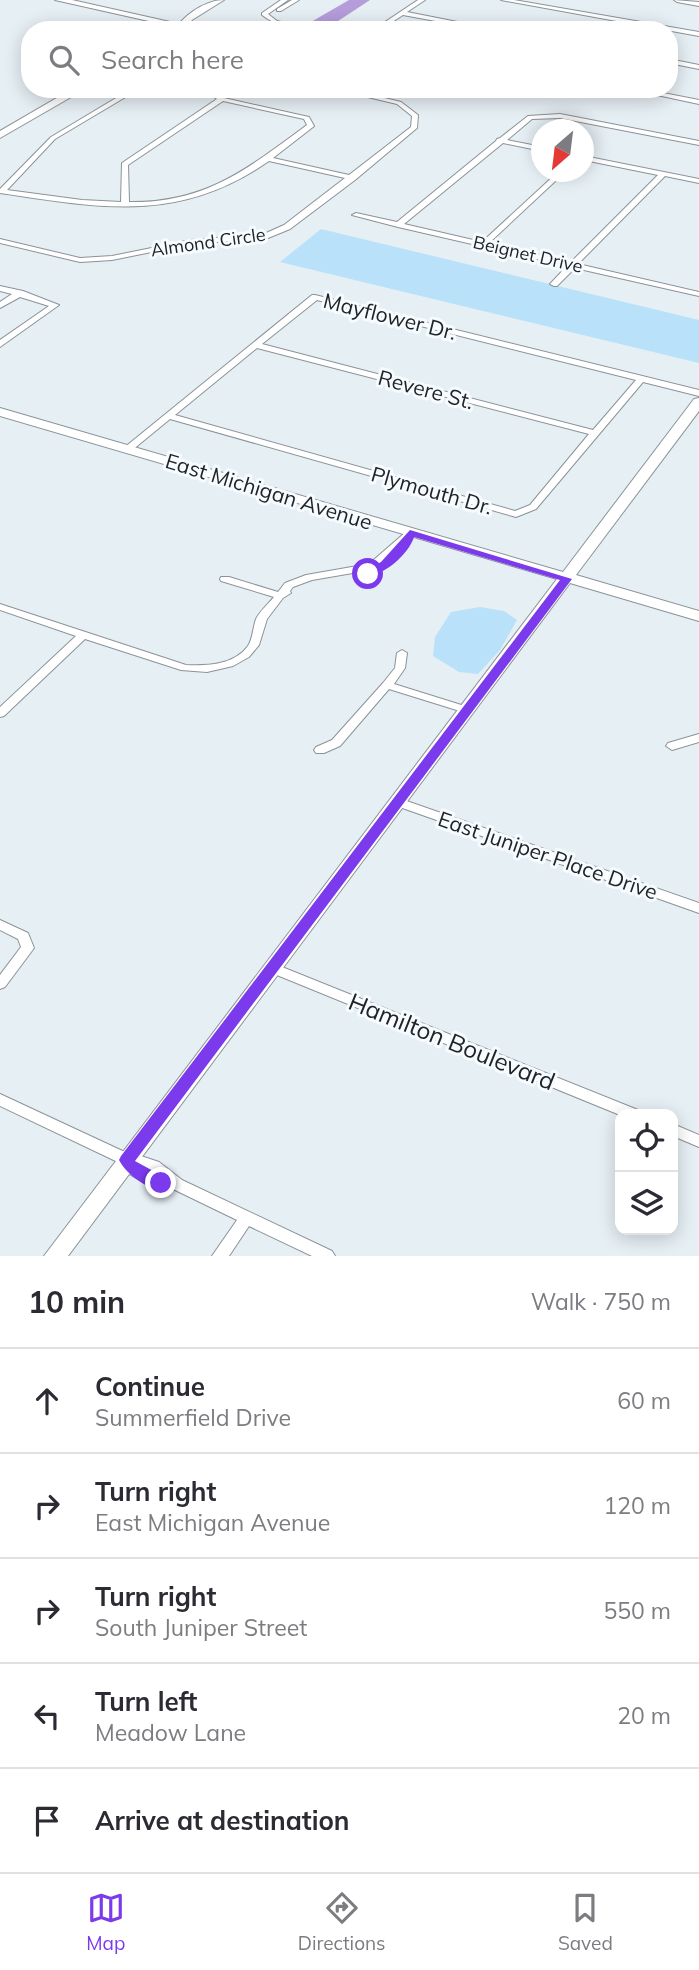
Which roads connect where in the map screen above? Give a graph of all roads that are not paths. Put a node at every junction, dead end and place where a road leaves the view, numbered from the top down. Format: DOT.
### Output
graph roads {
  1 [pos="58,0"];
  2 [pos="220,0"];
  3 [pos="285,0"];
  4 [pos="296,0"];
  5 [pos="422,0"];
  6 [pos="504,0"];
  7 [pos="677,0"];
  8 [pos="699,4"];
  9 [pos="402,13"];
  10 [pos="270,18"];
  11 [pos="147,21"];
  12 [pos="187,21"];
  13 [pos="274,21"];
  14 [pos="390,21"];
  15 [pos="446,21"];
  16 [pos="624,21"];
  17 [pos="678,30"];
  18 [pos="699,34"];
  19 [pos="678,62"];
  20 [pos="699,66"];
  21 [pos="64,98"];
  22 [pos="121,98"];
  23 [pos="377,98"];
  24 [pos="678,98"];
  25 [pos="222,99"];
  26 [pos="699,102"];
  27 [pos="0,135"];
  28 [pos="499,141"];
  29 [pos="699,143"];
  30 [pos="531,147"];
  31 [pos="266,158"];
  32 [pos="594,160"];
  33 [pos="663,174"];
  34 [pos="352,178"];
  35 [pos="699,181"];
  36 [pos="551,182"];
  37 [pos="1,191"];
  38 [pos="125,205"];
  39 [pos="356,215"];
  40 [pos="398,225"];
  41 [pos="0,241"];
  42 [pos="484,244"];
  43 [pos="574,265"];
  44 [pos="554,284"];
  45 [pos="0,288"];
  46 [pos="20,293"];
  47 [pos="699,294"];
  48 [pos="0,306"];
  49 [pos="4,337"];
  50 [pos="0,344"];
  51 [pos="256,345"];
  52 [pos="640,379"];
  53 [pos="699,393"];
  54 [pos="699,402"];
  55 [pos="0,412"];
  56 [pos="169,416"];
  57 [pos="595,433"];
  58 [pos="128,449"];
  59 [pos="410,533"];
  60 [pos="225,579"];
  61 [pos="567,579"];
  62 [pos="281,596"];
  63 [pos="0,607"];
  64 [pos="699,616"];
  65 [pos="83,635"];
  66 [pos="402,653"];
  67 [pos="387,685"];
  68 [pos="467,710"];
  69 [pos="0,713"];
  70 [pos="699,738"];
  71 [pos="672,746"];
  72 [pos="320,750"];
  73 [pos="398,802"];
  74 [pos="699,908"];
  75 [pos="0,925"];
  76 [pos="272,968"];
  77 [pos="0,984"];
  78 [pos="0,1100"];
  79 [pos="621,1109"];
  80 [pos="678,1132"];
  81 [pos="699,1141"];
  82 [pos="127,1160"];
  83 [pos="246,1218"];
  84 [pos="55,1256"];
  85 [pos="220,1256"];
  86 [pos="327,1256"];
  1 -- 11 [label="street"];
  2 -- 12 [label="street"];
  3 -- 10 [label="street"];
  4 -- 10 [label="street"];
  5 -- 9 [label="street"];
  6 -- 16 [label="street"];
  7 -- 8 [label="street"];
  9 -- 14 [label="street"];
  9 -- 15 [label="street"];
  10 -- 13 [label="street"];
  17 -- 18 [label="street"];
  19 -- 20 [label="street"];
  21 -- 27 [label="street"];
  22 -- 37 [label="street"];
  23 -- 34 [label="street, Almond Circle"];
  24 -- 26 [label="street"];
  25 -- 31 [label="street"];
  25 -- 38 [label="street"];
  28 -- 29 [label="street"];
  28 -- 30 [label="street"];
  28 -- 40 [label="street"];
  31 -- 34 [label="street"];
  31 -- 38 [label="street"];
  32 -- 33 [label="street"];
  33 -- 35 [label="street"];
  33 -- 43 [label="street"];
  34 -- 41 [label="street, Almond Circle"];
  36 -- 42 [label="street"];
  37 -- 38 [label="street"];
  39 -- 40 [label="street, Beignet Drive"];
  40 -- 42 [label="street, Beignet Drive"];
  42 -- 43 [label="street, Beignet Drive"];
  43 -- 44 [label="street"];
  43 -- 47 [label="street, Beignet Drive"];
  45 -- 46 [label="street"];
  46 -- 48 [label="street"];
  46 -- 49 [label="street"];
  49 -- 50 [label="street"];
  51 -- 52 [label="street, Mayflower Dr."];
  51 -- 56 [label="street, Mayflower Dr."];
  51 -- 57 [label="street, Revere St."];
  52 -- 53 [label="street, Mayflower Dr."];
  52 -- 57 [label="street, Plymouth Dr."];
  54 -- 61 [label="street"];
  55 -- 58 [label="street, East Michigan Avenue"];
  56 -- 57 [label="street, Plymouth Dr."];
  56 -- 58 [label="street, Mayflower Dr."];
  58 -- 59 [label="street, East Michigan Avenue"];
  59 -- 61 [label="street, East Michigan Avenue"];
  59 -- 62 [label="street"];
  60 -- 62 [label="street"];
  61 -- 64 [label="street, East Michigan Avenue"];
  61 -- 68 [label="street"];
  62 -- 65 [label="street"];
  63 -- 65 [label="street"];
  65 -- 69 [label="street"];
  66 -- 67 [label="street"];
  67 -- 68 [label="street"];
  67 -- 72 [label="street"];
  68 -- 73 [label="street"];
  70 -- 71 [label="street"];
  73 -- 74 [label="street, East Juniper Place Drive"];
  73 -- 76 [label="street"];
  75 -- 77 [label="street"];
  76 -- 79 [label="street, Hamilton Boulevard"];
  76 -- 82 [label="street"];
  78 -- 82 [label="street"];
  80 -- 81 [label="street"];
  82 -- 83 [label="street"];
  82 -- 84 [label="street"];
  83 -- 85 [label="street"];
  83 -- 86 [label="street"];
}
